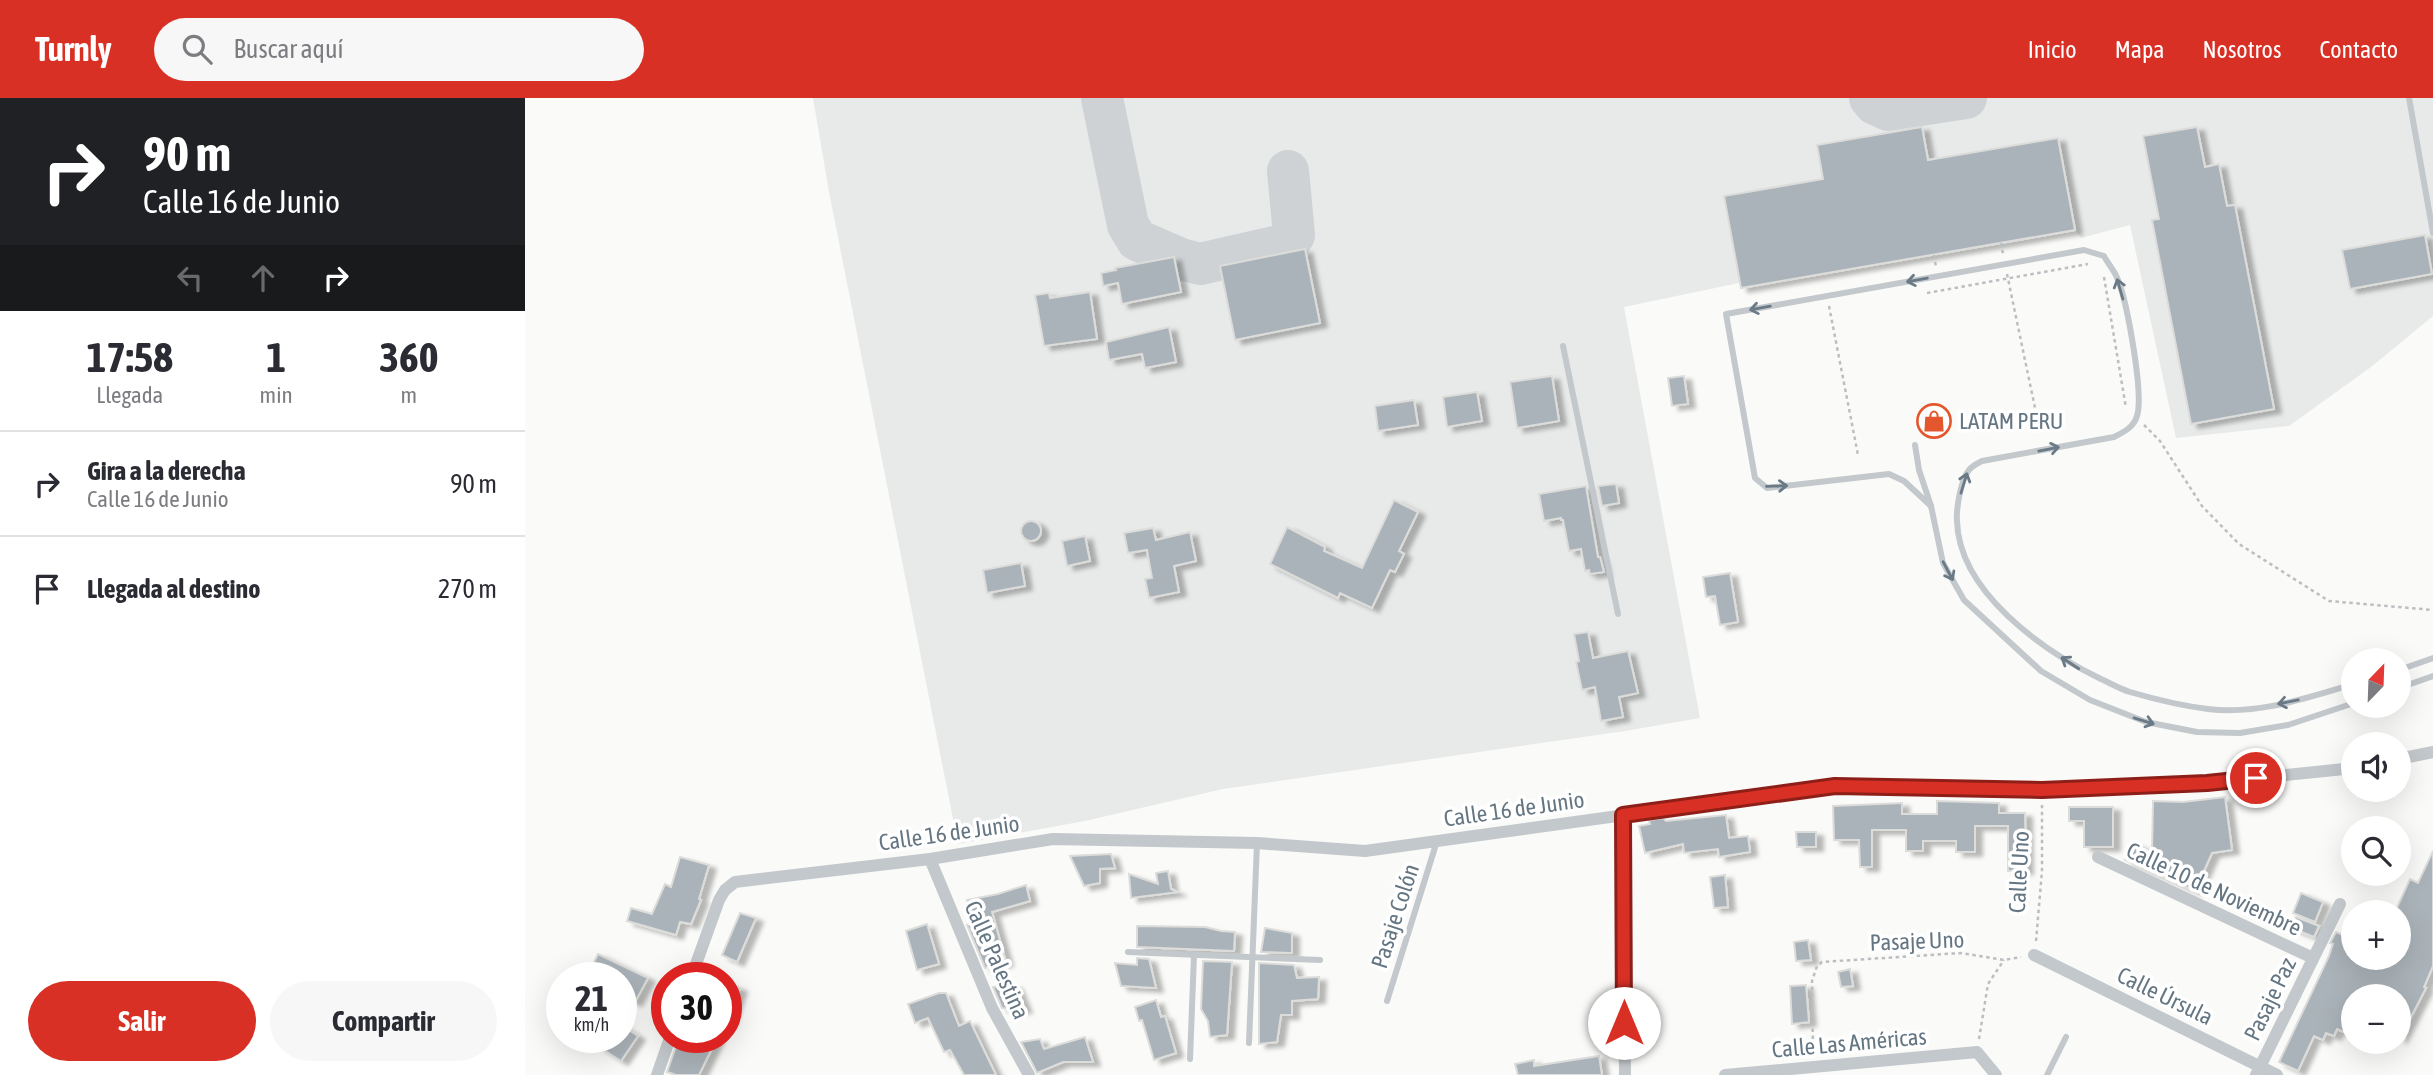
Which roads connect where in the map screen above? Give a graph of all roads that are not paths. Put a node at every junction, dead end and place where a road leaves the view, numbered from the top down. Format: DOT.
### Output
graph roads {
  1 [pos="2409,98"];
  2 [pos="2433,233"];
  3 [pos="1563,346"];
  4 [pos="1915,445"];
  5 [pos="1931,506"];
  6 [pos="1618,614"];
  7 [pos="2433,658"];
  8 [pos="2411,666"];
  9 [pos="2433,676"];
  10 [pos="2411,684"];
  11 [pos="2341,688"];
  12 [pos="2341,707"];
  13 [pos="2433,752"];
  14 [pos="2411,757"];
  15 [pos="2341,769"];
  16 [pos="1623,815"];
  17 [pos="1437,841"];
  18 [pos="1257,843"];
  19 [pos="2098,857"];
  20 [pos="930,859"];
  21 [pos="2340,904"];
  22 [pos="1128,952"];
  23 [pos="1194,955"];
  24 [pos="2034,955"];
  25 [pos="1252,957"];
  26 [pos="2313,958"];
  27 [pos="1320,960"];
  28 [pos="697,962"];
  29 [pos="1387,1001"];
  30 [pos="2066,1037"];
  31 [pos="1249,1043"];
  32 [pos="665,1053"];
  33 [pos="1190,1059"];
  34 [pos="2258,1071"];
  35 [pos="657,1075"];
  36 [pos="1029,1075"];
  37 [pos="1625,1075"];
  38 [pos="1725,1075"];
  39 [pos="1996,1075"];
  40 [pos="2047,1075"];
  41 [pos="2277,1075"];
  1 -- 2 [label="lane"];
  3 -- 6 [label="lane"];
  4 -- 5 [label="lane"];
  11 -- 5 [label="lane, one-way"];
  5 -- 12 [label="lane, one-way"];
  7 -- 8 [label="lane"];
  9 -- 10 [label="lane"];
  13 -- 14 [label="street"];
  15 -- 16 [label="street, Calle 16 de Junio"];
  16 -- 17 [label="street, Calle 16 de Junio"];
  16 -- 37 [label="street"];
  17 -- 18 [label="street, Calle 16 de Junio"];
  17 -- 29 [label="lane, Pasaje Colón"];
  18 -- 20 [label="street, Calle 16 de Junio"];
  18 -- 25 [label="lane"];
  19 -- 26 [label="street, Calle 10 de Noviembre"];
  20 -- 28 [label="street, Calle 16 de Junio"];
  20 -- 36 [label="street, Calle Palestina"];
  21 -- 26 [label="street, Pasaje Paz"];
  22 -- 23 [label="lane"];
  23 -- 25 [label="lane"];
  23 -- 33 [label="lane"];
  24 -- 34 [label="street, Calle Úrsula"];
  25 -- 27 [label="lane"];
  25 -- 31 [label="lane"];
  26 -- 34 [label="street, Pasaje Paz"];
  30 -- 40 [label="lane"];
  32 -- 35 [label="street"];
  34 -- 41 [label="street, Calle Úrsula"];
  38 -- 39 [label="street, Calle Las Américas"];
}
